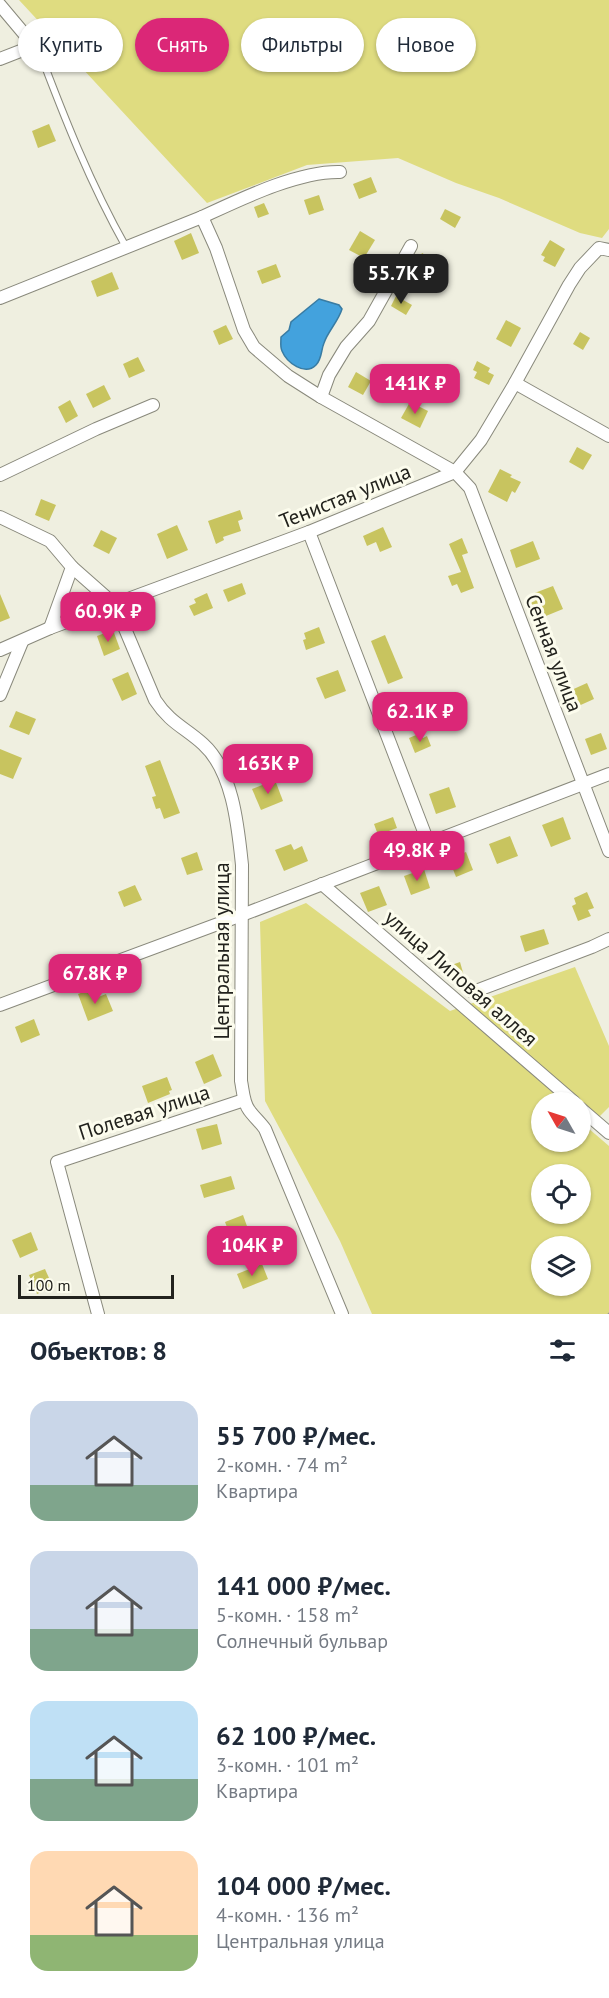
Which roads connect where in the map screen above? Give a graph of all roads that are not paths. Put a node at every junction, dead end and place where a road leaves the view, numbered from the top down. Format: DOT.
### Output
graph roads {
  1 [pos="0,5"];
  2 [pos="18,26"];
  3 [pos="18,52"];
  4 [pos="0,59"];
  5 [pos="47,72"];
  6 [pos="340,172"];
  7 [pos="202,217"];
  8 [pos="411,246"];
  9 [pos="126,248"];
  10 [pos="604,249"];
  11 [pos="0,298"];
  12 [pos="515,383"];
  13 [pos="321,397"];
  14 [pos="153,405"];
  15 [pos="609,436"];
  16 [pos="455,472"];
  17 [pos="0,475"];
  18 [pos="0,517"];
  19 [pos="309,532"];
  20 [pos="72,567"];
  21 [pos="115,605"];
  22 [pos="50,628"];
  23 [pos="22,642"];
  24 [pos="0,650"];
  25 [pos="0,694"];
  26 [pos="609,774"];
  27 [pos="583,784"];
  28 [pos="428,842"];
  29 [pos="609,851"];
  30 [pos="322,884"];
  31 [pos="242,915"];
  32 [pos="609,939"];
  33 [pos="473,992"];
  34 [pos="0,1005"];
  35 [pos="562,1092"];
  36 [pos="244,1100"];
  37 [pos="591,1117"];
  38 [pos="609,1133"];
  39 [pos="98,1314"];
  40 [pos="342,1314"];
  1 -- 2 [label="street"];
  3 -- 4 [label="street"];
  5 -- 9 [label="lane"];
  6 -- 7 [label="street"];
  7 -- 9 [label="street"];
  7 -- 13 [label="street"];
  8 -- 13 [label="street"];
  9 -- 11 [label="street"];
  10 -- 12 [label="street, Тенистая улица"];
  12 -- 15 [label="street"];
  12 -- 16 [label="street, Тенистая улица"];
  13 -- 16 [label="street"];
  14 -- 17 [label="street"];
  16 -- 19 [label="street, Тенистая улица"];
  16 -- 27 [label="street, Сенная улица"];
  18 -- 20 [label="street"];
  19 -- 21 [label="street, Тенистая улица"];
  19 -- 28 [label="street"];
  20 -- 21 [label="street"];
  20 -- 22 [label="street"];
  21 -- 22 [label="street, Тенистая улица"];
  21 -- 31 [label="street, Центральная улица"];
  22 -- 23 [label="street, Тенистая улица"];
  23 -- 24 [label="street, Тенистая улица"];
  23 -- 25 [label="street"];
  26 -- 27 [label="street"];
  27 -- 28 [label="street"];
  27 -- 29 [label="street, Сенная улица"];
  28 -- 30 [label="street"];
  30 -- 31 [label="street"];
  30 -- 35 [label="street, улица Липовая аллея"];
  31 -- 34 [label="street"];
  31 -- 36 [label="street, Центральная улица"];
  32 -- 33 [label="street"];
  36 -- 39 [label="street, Полевая улица"];
  36 -- 40 [label="street"];
  37 -- 38 [label="street"];
}
